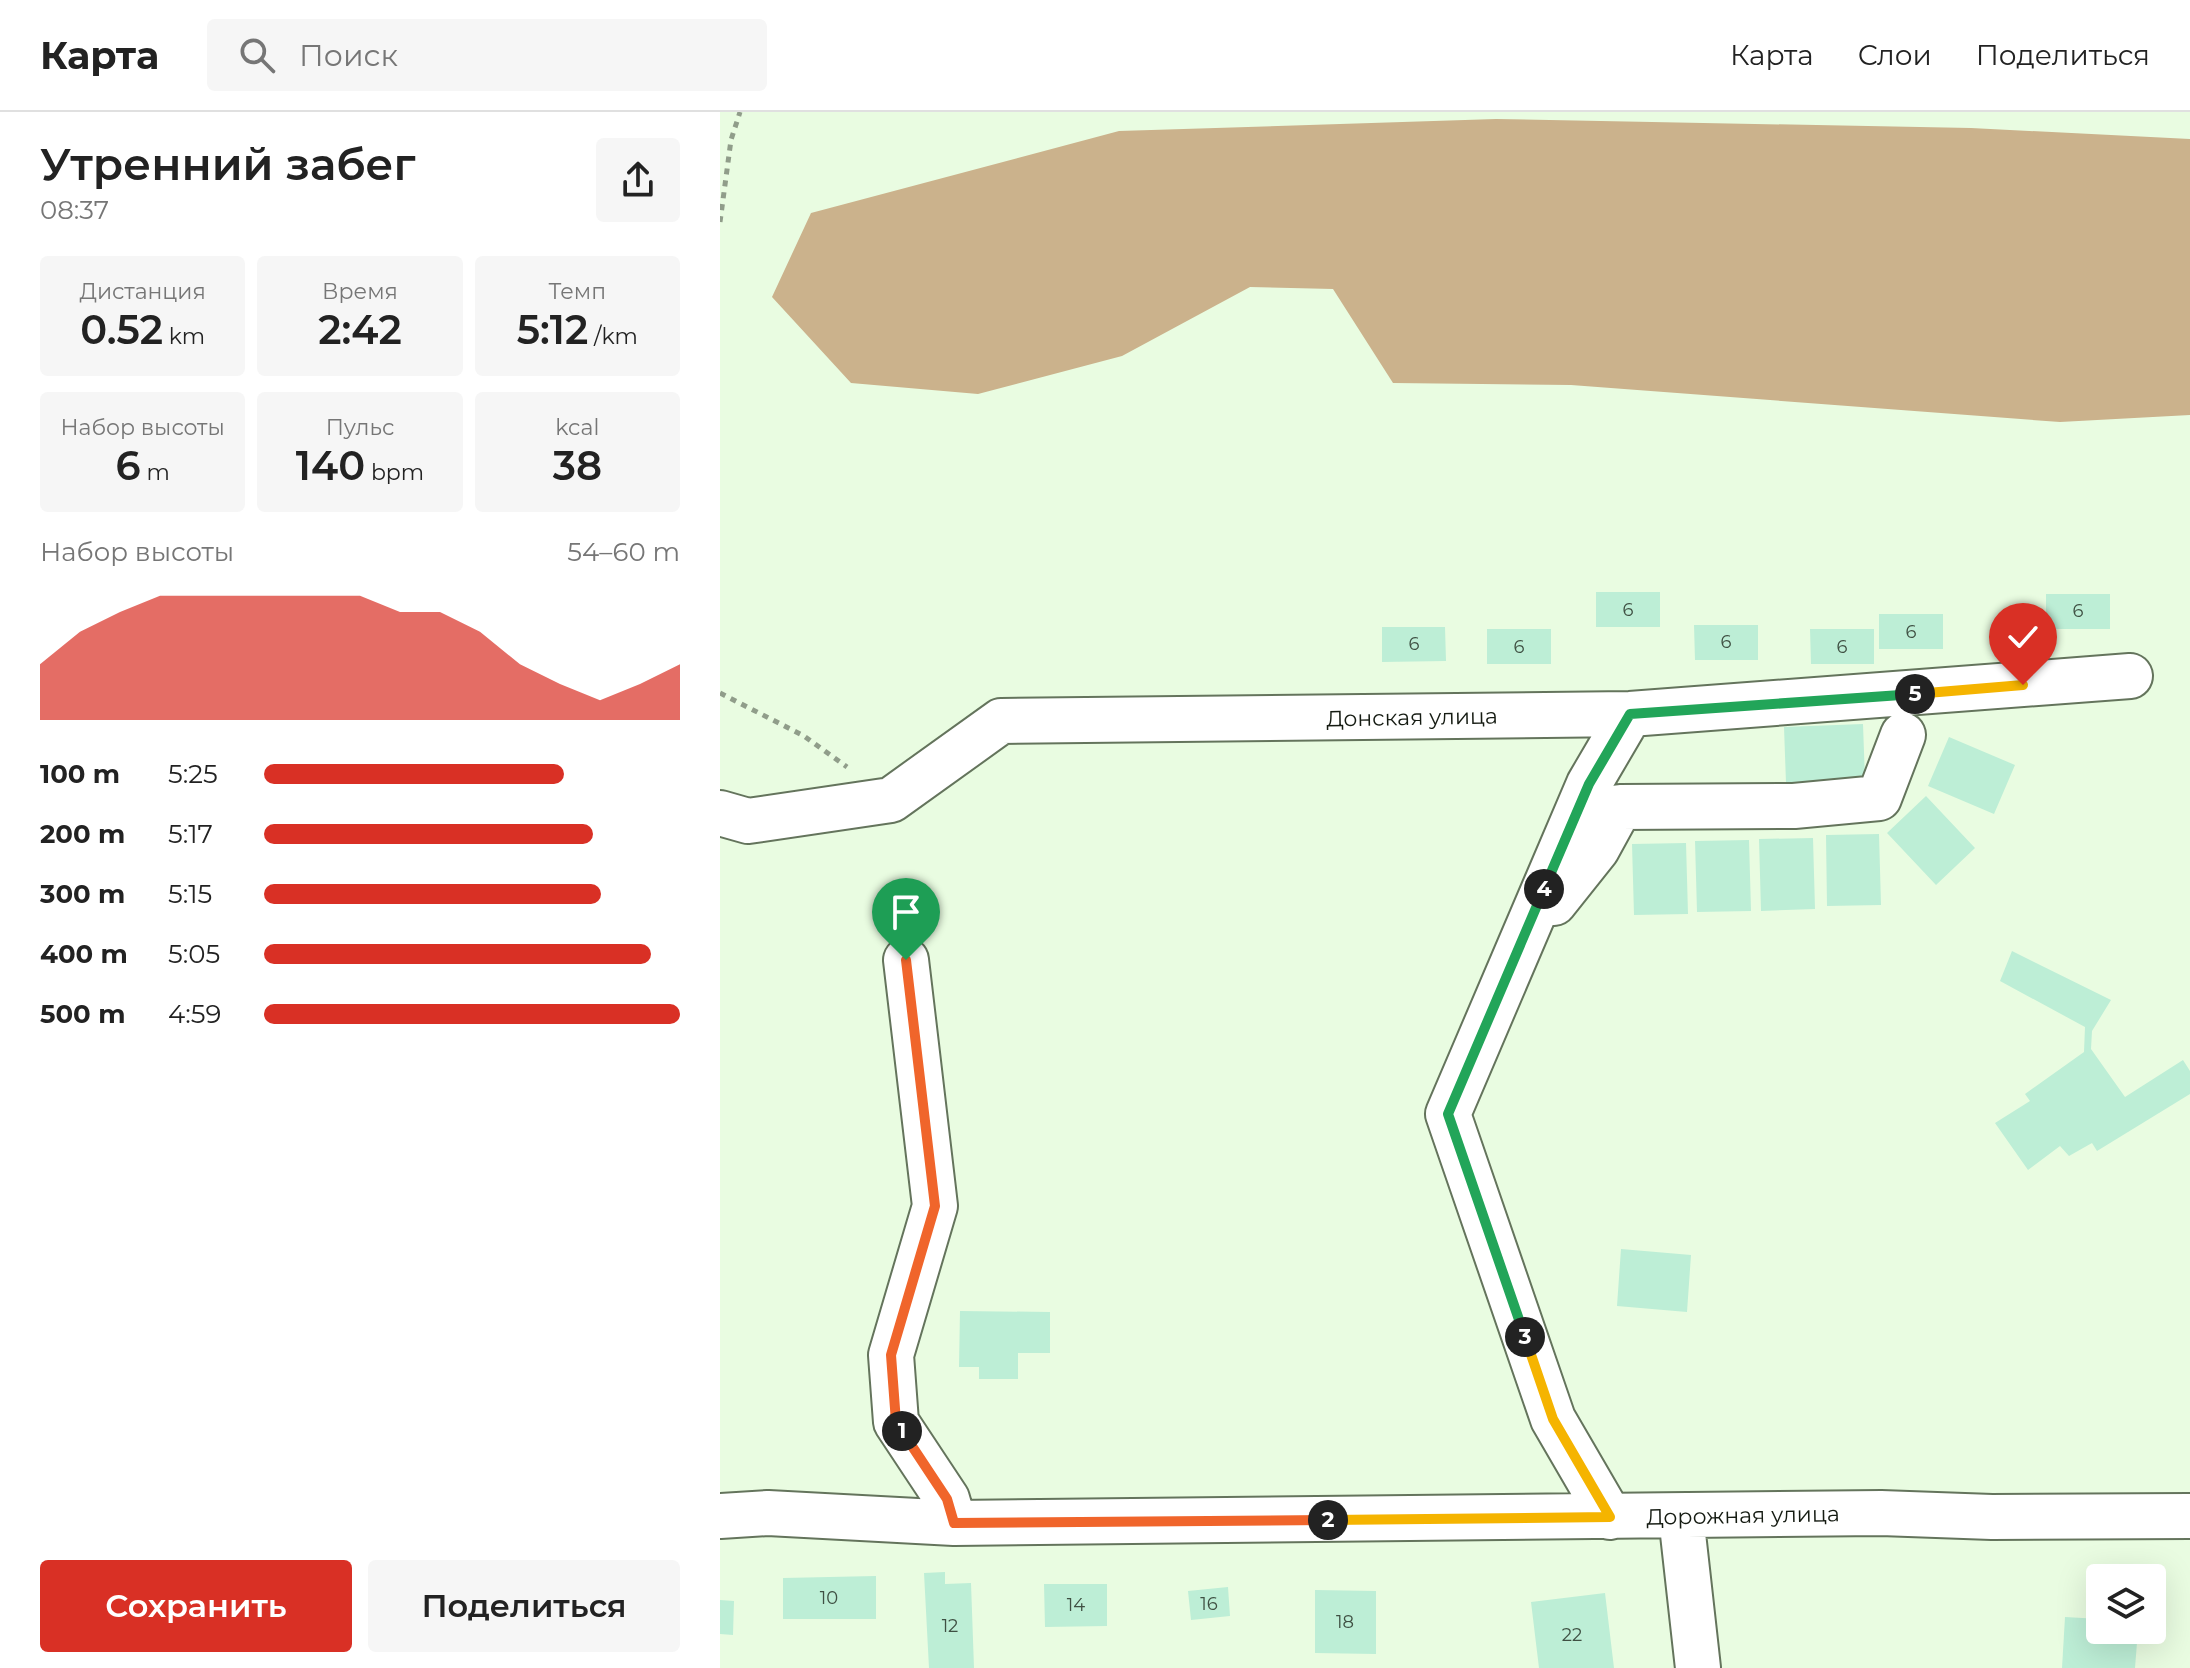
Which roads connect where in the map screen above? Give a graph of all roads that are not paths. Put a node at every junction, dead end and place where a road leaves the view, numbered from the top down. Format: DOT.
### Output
graph roads {
  1 [pos="2130,676"];
  2 [pos="1630,714"];
  3 [pos="1903,735"];
  4 [pos="720,813"];
  5 [pos="1520,946"];
  6 [pos="906,960"];
  7 [pos="720,1516"];
  8 [pos="1681,1516"];
  9 [pos="2190,1516"];
  10 [pos="1610,1517"];
  11 [pos="954,1523"];
  12 [pos="1698,1668"];
  1 -- 2 [label="street, Донская улица"];
  2 -- 4 [label="street, Донская улица"];
  2 -- 5 [label="street"];
  3 -- 5 [label="street"];
  5 -- 10 [label="street"];
  6 -- 11 [label="street"];
  7 -- 11 [label="street, Дорожная улица"];
  8 -- 9 [label="street, Дорожная улица"];
  8 -- 10 [label="street, Дорожная улица"];
  8 -- 12 [label="street"];
  10 -- 11 [label="street, Дорожная улица"];
}
